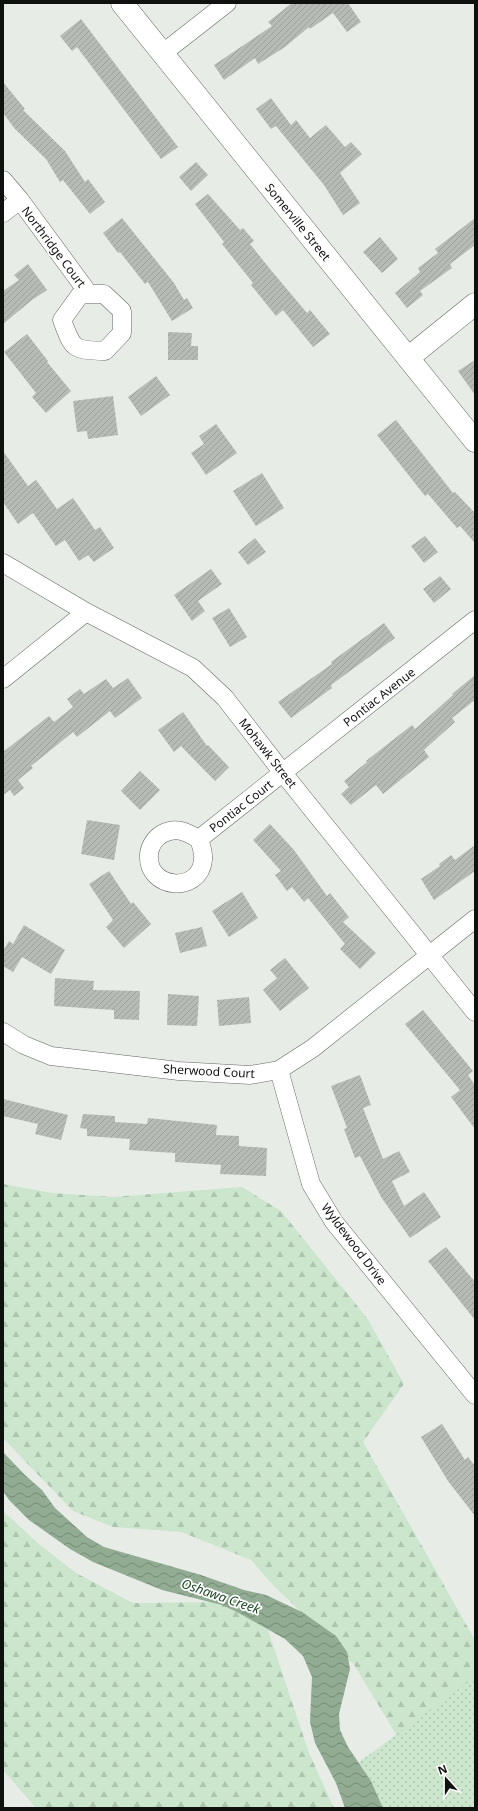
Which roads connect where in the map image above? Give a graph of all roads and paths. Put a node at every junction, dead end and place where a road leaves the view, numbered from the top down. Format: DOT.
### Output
graph roads {
  1 [pos="122,3"];
  2 [pos="227,3"];
  3 [pos="163,53"];
  4 [pos="3,180"];
  5 [pos="20,200"];
  6 [pos="3,213"];
  7 [pos="89,294"];
  8 [pos="475,304"];
  9 [pos="408,358"];
  10 [pos="475,442"];
  11 [pos="3,563"];
  12 [pos="86,612"];
  13 [pos="475,620"];
  14 [pos="3,679"];
  15 [pos="283,773"];
  16 [pos="199,839"];
  17 [pos="475,919"];
  18 [pos="430,955"];
  19 [pos="475,1012"];
  20 [pos="3,1032"];
  21 [pos="279,1070"];
  22 [pos="475,1395"];
  1 -- 3 [label="street, Somerville Street"];
  2 -- 3 [label="street"];
  3 -- 9 [label="street, Somerville Street"];
  4 -- 5 [label="street, Northridge Court"];
  5 -- 6 [label="street"];
  5 -- 7 [label="street, Northridge Court"];
  8 -- 9 [label="street"];
  9 -- 10 [label="street, Somerville Street"];
  11 -- 12 [label="street, Mohawk Street"];
  12 -- 14 [label="street"];
  12 -- 15 [label="street, Mohawk Street"];
  13 -- 15 [label="street, Pontiac Avenue"];
  15 -- 16 [label="street, Pontiac Court"];
  15 -- 18 [label="street, Mohawk Street"];
  17 -- 18 [label="street, Sherwood Court"];
  18 -- 19 [label="street, Mohawk Street"];
  18 -- 21 [label="street, Sherwood Court"];
  20 -- 21 [label="street, Sherwood Court"];
  21 -- 22 [label="street, Wyldewood Drive"];
}
